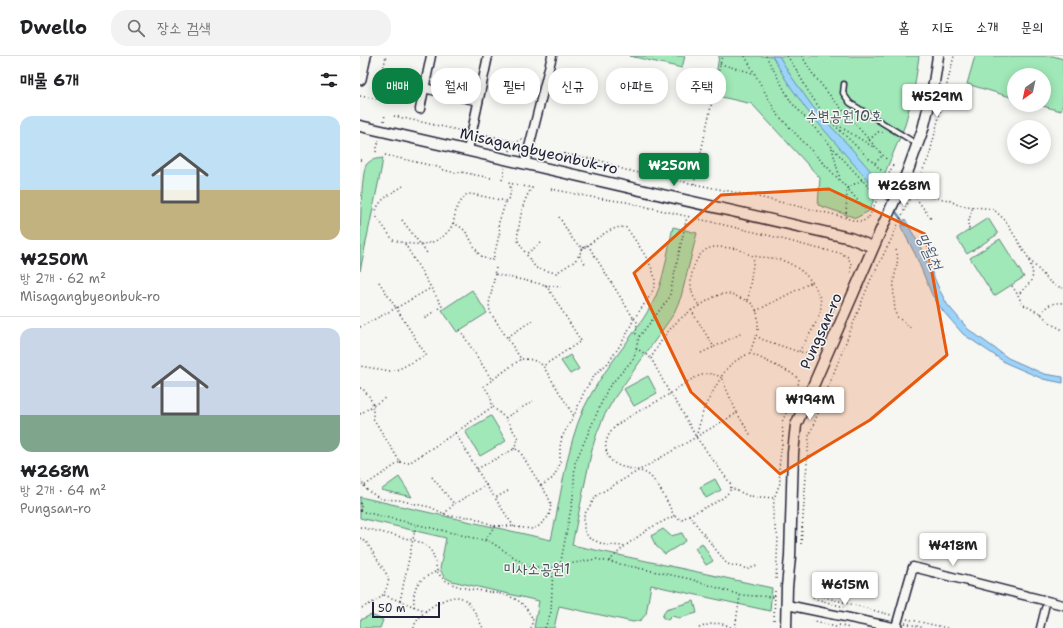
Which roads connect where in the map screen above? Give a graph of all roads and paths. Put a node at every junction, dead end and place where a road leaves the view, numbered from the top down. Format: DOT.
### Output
graph roads {
  1 [pos="365,56"];
  2 [pos="386,56"];
  3 [pos="431,56"];
  4 [pos="488,56"];
  5 [pos="552,56"];
  6 [pos="722,56"];
  7 [pos="745,56"];
  8 [pos="766,56"];
  9 [pos="787,56"];
  10 [pos="802,56"];
  11 [pos="938,56"];
  12 [pos="954,56"];
  13 [pos="720,64"];
  14 [pos="384,68"];
  15 [pos="753,73"];
  16 [pos="360,79"];
  17 [pos="844,84"];
  18 [pos="481,87"];
  19 [pos="424,88"];
  20 [pos="431,90"];
  21 [pos="360,96"];
  22 [pos="372,99"];
  23 [pos="477,104"];
  24 [pos="420,109"];
  25 [pos="394,116"];
  26 [pos="831,121"];
  27 [pos="360,126"];
  28 [pos="463,130"];
  29 [pos="894,130"];
  30 [pos="483,134"];
  31 [pos="520,139"];
  32 [pos="869,140"];
  33 [pos="917,145"];
  34 [pos="832,147"];
  35 [pos="877,149"];
  36 [pos="468,150"];
  37 [pos="560,153"];
  38 [pos="385,155"];
  39 [pos="883,156"];
  40 [pos="888,161"];
  41 [pos="525,163"];
  42 [pos="875,163"];
  43 [pos="893,165"];
  44 [pos="882,171"];
  45 [pos="491,178"];
  46 [pos="862,180"];
  47 [pos="840,181"];
  48 [pos="694,184"];
  49 [pos="403,186"];
  50 [pos="847,188"];
  51 [pos="551,189"];
  52 [pos="874,193"];
  53 [pos="926,196"];
  54 [pos="916,198"];
  55 [pos="506,201"];
  56 [pos="973,206"];
  57 [pos="865,209"];
  58 [pos="559,217"];
  59 [pos="687,217"];
  60 [pos="846,218"];
  61 [pos="402,220"];
  62 [pos="932,220"];
  63 [pos="453,223"];
  64 [pos="969,228"];
  65 [pos="541,243"];
  66 [pos="405,244"];
  67 [pos="421,245"];
  68 [pos="588,245"];
  69 [pos="873,247"];
  70 [pos="583,248"];
  71 [pos="896,250"];
  72 [pos="427,253"];
  73 [pos="526,254"];
  74 [pos="579,255"];
  75 [pos="754,256"];
  76 [pos="1029,259"];
  77 [pos="586,265"];
  78 [pos="496,268"];
  79 [pos="494,274"];
  80 [pos="849,278"];
  81 [pos="379,282"];
  82 [pos="812,282"];
  83 [pos="546,285"];
  84 [pos="1012,286"];
  85 [pos="561,287"];
  86 [pos="431,288"];
  87 [pos="1063,288"];
  88 [pos="1018,296"];
  89 [pos="840,298"];
  90 [pos="748,300"];
  91 [pos="1063,303"];
  92 [pos="699,306"];
  93 [pos="396,308"];
  94 [pos="691,310"];
  95 [pos="756,311"];
  96 [pos="1041,314"];
  97 [pos="424,318"];
  98 [pos="534,319"];
  99 [pos="634,319"];
  100 [pos="360,328"];
  101 [pos="911,328"];
  102 [pos="460,330"];
  103 [pos="758,330"];
  104 [pos="1063,330"];
  105 [pos="742,333"];
  106 [pos="756,335"];
  107 [pos="508,337"];
  108 [pos="639,337"];
  109 [pos="755,338"];
  110 [pos="714,347"];
  111 [pos="636,348"];
  112 [pos="799,352"];
  113 [pos="701,353"];
  114 [pos="750,353"];
  115 [pos="651,358"];
  116 [pos="521,359"];
  117 [pos="360,366"];
  118 [pos="543,366"];
  119 [pos="721,377"];
  120 [pos="492,380"];
  121 [pos="360,388"];
  122 [pos="670,394"];
  123 [pos="385,398"];
  124 [pos="533,400"];
  125 [pos="373,406"];
  126 [pos="492,407"];
  127 [pos="737,413"];
  128 [pos="360,414"];
  129 [pos="574,416"];
  130 [pos="505,418"];
  131 [pos="454,433"];
  132 [pos="751,436"];
  133 [pos="696,437"];
  134 [pos="514,449"];
  135 [pos="400,462"];
  136 [pos="477,469"];
  137 [pos="639,471"];
  138 [pos="432,477"];
  139 [pos="360,480"];
  140 [pos="486,485"];
  141 [pos="364,486"];
  142 [pos="541,486"];
  143 [pos="731,488"];
  144 [pos="508,491"];
  145 [pos="495,498"];
  146 [pos="774,498"];
  147 [pos="360,504"];
  148 [pos="454,504"];
  149 [pos="360,511"];
  150 [pos="444,514"];
  151 [pos="689,515"];
  152 [pos="674,516"];
  153 [pos="416,525"];
  154 [pos="495,526"];
  155 [pos="360,527"];
  156 [pos="514,527"];
  157 [pos="360,538"];
  158 [pos="413,540"];
  159 [pos="485,540"];
  160 [pos="801,545"];
  161 [pos="625,546"];
  162 [pos="609,561"];
  163 [pos="560,566"];
  164 [pos="757,566"];
  165 [pos="553,567"];
  166 [pos="437,571"];
  167 [pos="776,580"];
  168 [pos="775,591"];
  169 [pos="384,595"];
  170 [pos="740,596"];
  171 [pos="775,597"];
  172 [pos="813,598"];
  173 [pos="400,601"];
  174 [pos="787,605"];
  175 [pos="1063,605"];
  176 [pos="414,607"];
  177 [pos="1045,608"];
  178 [pos="360,609"];
  179 [pos="426,611"];
  180 [pos="809,617"];
  181 [pos="899,617"];
  182 [pos="774,620"];
  183 [pos="414,628"];
  184 [pos="483,628"];
  185 [pos="531,628"];
  186 [pos="545,628"];
  187 [pos="699,628"];
  188 [pos="733,628"];
  189 [pos="786,628"];
  190 [pos="839,628"];
  191 [pos="897,628"];
  192 [pos="947,628"];
  193 [pos="1040,628"];
  1 -- 16 [label="main road"];
  2 -- 14 [label="path"];
  3 -- 19 [label="street"];
  4 -- 18 [label="street"];
  5 -- 41 [label="street"];
  6 -- 13 [label="path"];
  7 -- 15 [label="path"];
  8 -- 34 [label="path"];
  9 -- 26 [label="path"];
  10 -- 32 [label="path"];
  11 -- 33 [label="street, Pungsan-ro"];
  12 -- 160 [label="path, bridge"];
  13 -- 15 [label="path"];
  13 -- 48 [label="path"];
  15 -- 47 [label="path"];
  17 -- 29 [label="lane"];
  19 -- 20 [label="street"];
  19 -- 24 [label="street"];
  21 -- 22 [label="path"];
  23 -- 36 [label="street"];
  25 -- 28 [label="path"];
  26 -- 35 [label="path"];
  26 -- 42 [label="path"];
  27 -- 36 [label="street, Misagangbyeonbuk-ro"];
  29 -- 32 [label="path"];
  29 -- 33 [label="lane"];
  30 -- 31 [label="path"];
  32 -- 35 [label="path"];
  33 -- 69 [label="street, Pungsan-ro, bridge"];
  34 -- 46 [label="path"];
  34 -- 47 [label="path"];
  35 -- 39 [label="path"];
  36 -- 41 [label="street, Misagangbyeonbuk-ro"];
  37 -- 48 [label="path"];
  38 -- 45 [label="path"];
  39 -- 40 [label="path"];
  39 -- 42 [label="path"];
  41 -- 69 [label="street, Misagangbyeonbuk-ro"];
  42 -- 44 [label="path"];
  43 -- 60 [label="path, bridge"];
  46 -- 50 [label="path"];
  46 -- 52 [label="path"];
  47 -- 50 [label="path"];
  48 -- 60 [label="path"];
  49 -- 66 [label="path"];
  50 -- 57 [label="path"];
  50 -- 60 [label="path"];
  51 -- 59 [label="path"];
  53 -- 56 [label="path"];
  54 -- 62 [label="path"];
  55 -- 63 [label="path"];
  55 -- 63 [label="path"];
  55 -- 73 [label="path"];
  56 -- 64 [label="path"];
  56 -- 76 [label="path"];
  58 -- 70 [label="path"];
  59 -- 80 [label="path"];
  59 -- 108 [label="path"];
  61 -- 67 [label="path"];
  63 -- 67 [label="path"];
  65 -- 73 [label="path"];
  66 -- 67 [label="path"];
  66 -- 86 [label="path"];
  67 -- 72 [label="path"];
  68 -- 70 [label="path"];
  68 -- 99 [label="path"];
  68 -- 99 [label="path"];
  69 -- 174 [label="street, Pungsan-ro"];
  70 -- 74 [label="path"];
  71 -- 101 [label="path"];
  73 -- 74 [label="path"];
  74 -- 77 [label="path"];
  75 -- 82 [label="path"];
  75 -- 90 [label="path"];
  75 -- 92 [label="path"];
  76 -- 87 [label="path"];
  76 -- 88 [label="path"];
  78 -- 79 [label="path"];
  79 -- 83 [label="path"];
  79 -- 107 [label="path"];
  81 -- 93 [label="path"];
  82 -- 95 [label="path"];
  82 -- 112 [label="path"];
  83 -- 85 [label="path"];
  83 -- 118 [label="path"];
  84 -- 88 [label="path"];
  86 -- 93 [label="path"];
  86 -- 97 [label="path"];
  88 -- 96 [label="path"];
  89 -- 112 [label="path"];
  90 -- 92 [label="path"];
  90 -- 95 [label="path"];
  91 -- 96 [label="path"];
  92 -- 94 [label="path"];
  93 -- 100 [label="path"];
  93 -- 117 [label="path"];
  94 -- 110 [label="path"];
  94 -- 115 [label="path"];
  95 -- 103 [label="path"];
  96 -- 104 [label="path"];
  98 -- 107 [label="path"];
  99 -- 108 [label="path"];
  99 -- 129 [label="path"];
  102 -- 120 [label="path"];
  105 -- 110 [label="path"];
  106 -- 112 [label="path"];
  107 -- 116 [label="path"];
  108 -- 111 [label="path"];
  109 -- 114 [label="path"];
  110 -- 113 [label="path"];
  111 -- 115 [label="path"];
  111 -- 163 [label="path"];
  114 -- 119 [label="path"];
  114 -- 146 [label="path"];
  115 -- 122 [label="path"];
  116 -- 118 [label="path"];
  116 -- 120 [label="path"];
  118 -- 129 [label="path"];
  119 -- 122 [label="path"];
  119 -- 127 [label="path"];
  119 -- 133 [label="path"];
  120 -- 126 [label="path"];
  121 -- 125 [label="path"];
  122 -- 133 [label="path"];
  122 -- 137 [label="path"];
  123 -- 125 [label="path"];
  124 -- 130 [label="path"];
  125 -- 128 [label="path"];
  125 -- 135 [label="path"];
  126 -- 130 [label="path"];
  126 -- 131 [label="path"];
  127 -- 132 [label="path"];
  127 -- 133 [label="path"];
  129 -- 142 [label="path"];
  130 -- 134 [label="path"];
  131 -- 135 [label="path"];
  131 -- 136 [label="path"];
  133 -- 137 [label="path"];
  133 -- 143 [label="path"];
  134 -- 136 [label="path"];
  134 -- 142 [label="path"];
  135 -- 141 [label="path"];
  136 -- 140 [label="path"];
  137 -- 152 [label="path"];
  137 -- 161 [label="path"];
  138 -- 148 [label="path"];
  139 -- 141 [label="path"];
  140 -- 145 [label="path"];
  140 -- 148 [label="path"];
  141 -- 150 [label="path"];
  142 -- 156 [label="path"];
  143 -- 146 [label="path"];
  143 -- 151 [label="path"];
  144 -- 145 [label="path"];
  145 -- 156 [label="path"];
  146 -- 167 [label="path"];
  147 -- 149 [label="path"];
  148 -- 150 [label="path"];
  149 -- 153 [label="path"];
  150 -- 154 [label="path"];
  151 -- 152 [label="path"];
  151 -- 164 [label="path"];
  152 -- 161 [label="path"];
  153 -- 158 [label="path"];
  153 -- 159 [label="path"];
  154 -- 156 [label="path"];
  154 -- 159 [label="path"];
  155 -- 158 [label="path"];
  157 -- 169 [label="path"];
  158 -- 166 [label="path"];
  158 -- 173 [label="path"];
  159 -- 165 [label="path"];
  161 -- 162 [label="path"];
  162 -- 163 [label="path"];
  162 -- 170 [label="path"];
  163 -- 165 [label="path"];
  165 -- 186 [label="path"];
  166 -- 176 [label="path"];
  166 -- 185 [label="path"];
  168 -- 171 [label="path"];
  169 -- 173 [label="path"];
  169 -- 178 [label="path"];
  170 -- 171 [label="path"];
  170 -- 188 [label="path"];
  171 -- 182 [label="path"];
  172 -- 181 [label="path"];
  173 -- 176 [label="path"];
  174 -- 189 [label="street, Pungsan-ro"];
  174 -- 191 [label="street"];
  175 -- 181 [label="street"];
  176 -- 179 [label="path"];
  177 -- 193 [label="street"];
  179 -- 183 [label="path"];
  179 -- 184 [label="path"];
  180 -- 190 [label="path"];
  181 -- 191 [label="street"];
  181 -- 192 [label="path"];
  187 -- 188 [label="path"];
}
